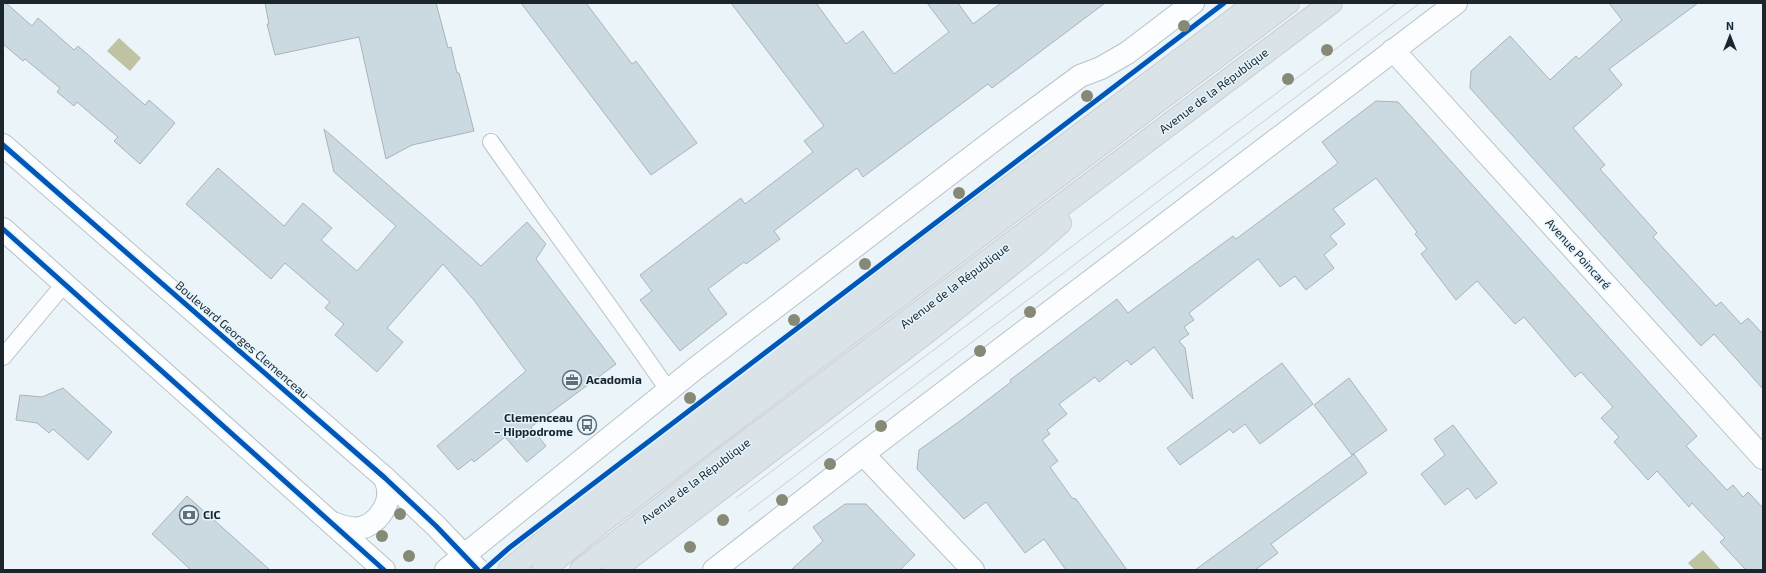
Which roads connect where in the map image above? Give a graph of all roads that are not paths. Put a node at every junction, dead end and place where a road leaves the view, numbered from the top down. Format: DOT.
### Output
graph roads {
  1 [pos="1193,3"];
  2 [pos="1256,3"];
  3 [pos="1288,3"];
  4 [pos="1331,3"];
  5 [pos="1456,3"];
  6 [pos="1393,50"];
  7 [pos="491,142"];
  8 [pos="3,145"];
  9 [pos="1143,145"];
  10 [pos="3,228"];
  11 [pos="65,283"];
  12 [pos="3,357"];
  13 [pos="668,390"];
  14 [pos="863,454"];
  15 [pos="1763,458"];
  16 [pos="385,478"];
  17 [pos="333,523"];
  18 [pos="471,563"];
  19 [pos="384,570"];
  20 [pos="446,570"];
  21 [pos="509,570"];
  22 [pos="543,570"];
  23 [pos="581,570"];
  24 [pos="614,570"];
  25 [pos="714,570"];
  26 [pos="974,570"];
  1 -- 13 [label="street"];
  2 -- 21 [label="main road"];
  3 -- 22 [label="main road, Avenue de la République"];
  4 -- 9 [label="main road, Avenue de la République"];
  5 -- 6 [label="street"];
  6 -- 14 [label="street"];
  6 -- 15 [label="street, Avenue Poincaré"];
  7 -- 13 [label="lane"];
  8 -- 16 [label="street, Boulevard Georges Clemenceau"];
  9 -- 23 [label="main road, Avenue de la République"];
  9 -- 24 [label="main road"];
  10 -- 11 [label="street"];
  11 -- 12 [label="lane"];
  11 -- 17 [label="street"];
  13 -- 18 [label="street"];
  14 -- 25 [label="street"];
  14 -- 26 [label="street"];
  16 -- 17 [label="street"];
  16 -- 18 [label="street, Boulevard Georges Clemenceau"];
  17 -- 19 [label="street"];
  18 -- 20 [label="street"];
}
